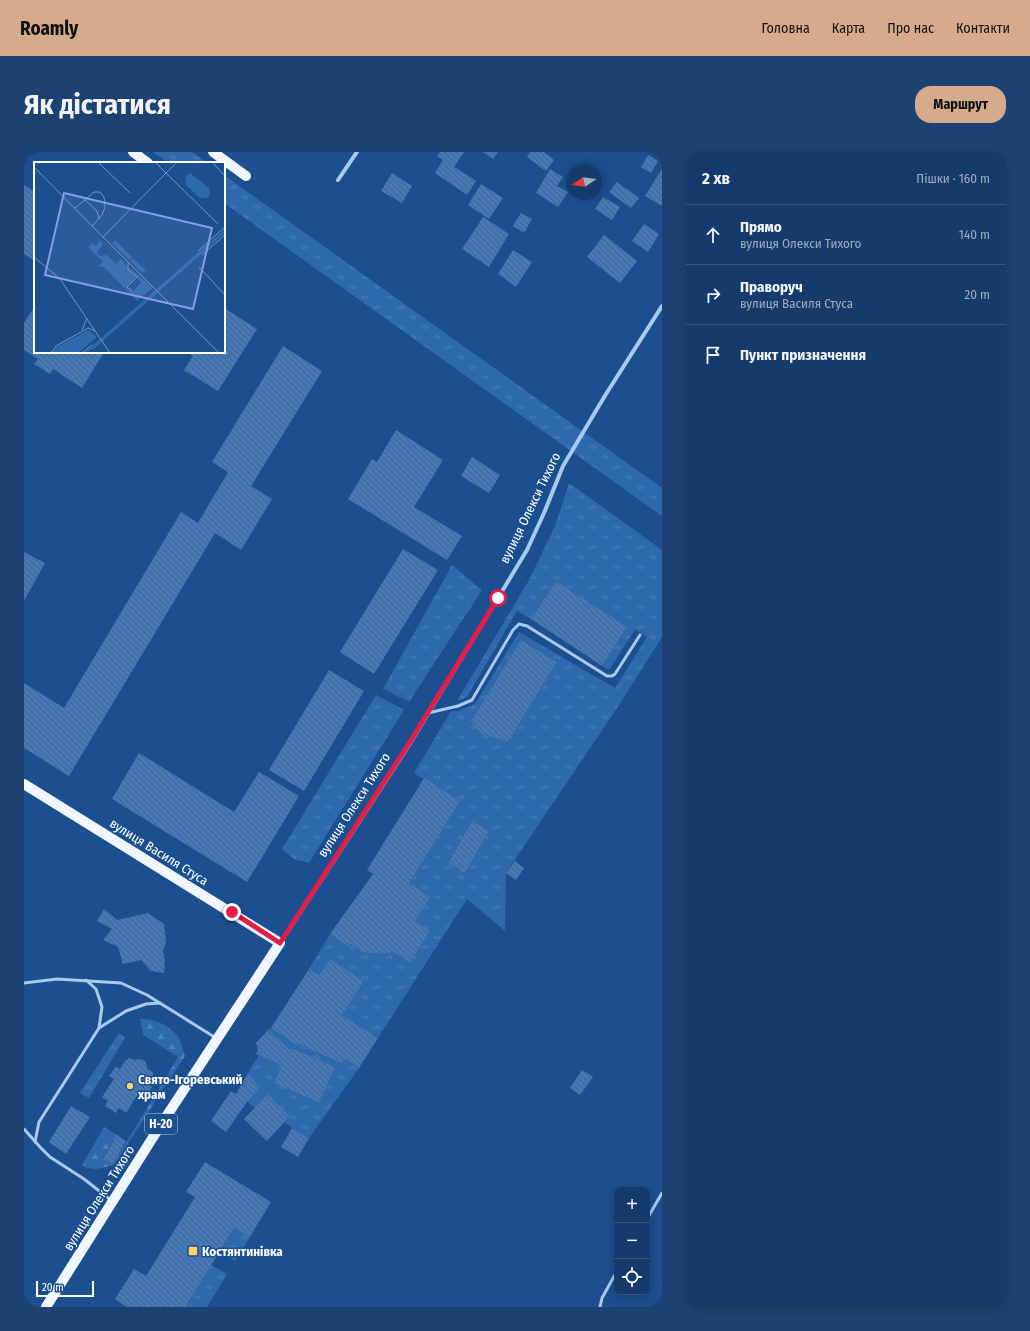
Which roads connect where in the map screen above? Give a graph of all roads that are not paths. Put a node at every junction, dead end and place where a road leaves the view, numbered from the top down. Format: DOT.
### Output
graph roads {
  1 [pos="133,152"];
  2 [pos="213,152"];
  3 [pos="357,152"];
  4 [pos="147,162"];
  5 [pos="246,176"];
  6 [pos="338,180"];
  7 [pos="662,306"];
  8 [pos="640,635"];
  9 [pos="428,713"];
  10 [pos="24,784"];
  11 [pos="280,943"];
  12 [pos="86,980"];
  13 [pos="24,983"];
  14 [pos="160,1003"];
  15 [pos="99,1028"];
  16 [pos="217,1039"];
  17 [pos="24,1129"];
  18 [pos="35,1142"];
  19 [pos="662,1193"];
  20 [pos="112,1201"];
  21 [pos="650,1214"];
  22 [pos="614,1276"];
  23 [pos="46,1307"];
  24 [pos="600,1307"];
  1 -- 4 [label="main road"];
  2 -- 5 [label="main road"];
  3 -- 6 [label="street"];
  7 -- 9 [label="street, вулиця Олекси Тихого"];
  8 -- 9 [label="lane"];
  9 -- 11 [label="street, вулиця Олекси Тихого"];
  10 -- 11 [label="main road, вулиця Василя Стуса"];
  11 -- 16 [label="main road, вулиця Олекси Тихого / Н-20"];
  12 -- 13 [label="lane"];
  12 -- 14 [label="lane"];
  12 -- 15 [label="lane"];
  14 -- 15 [label="lane"];
  14 -- 16 [label="lane"];
  15 -- 18 [label="lane"];
  16 -- 20 [label="main road, вулиця Олекси Тихого / Н-20"];
  17 -- 18 [label="lane"];
  18 -- 20 [label="lane"];
  19 -- 21 [label="lane"];
  20 -- 23 [label="main road, вулиця Олекси Тихого / Н-20"];
  22 -- 24 [label="lane"];
}
